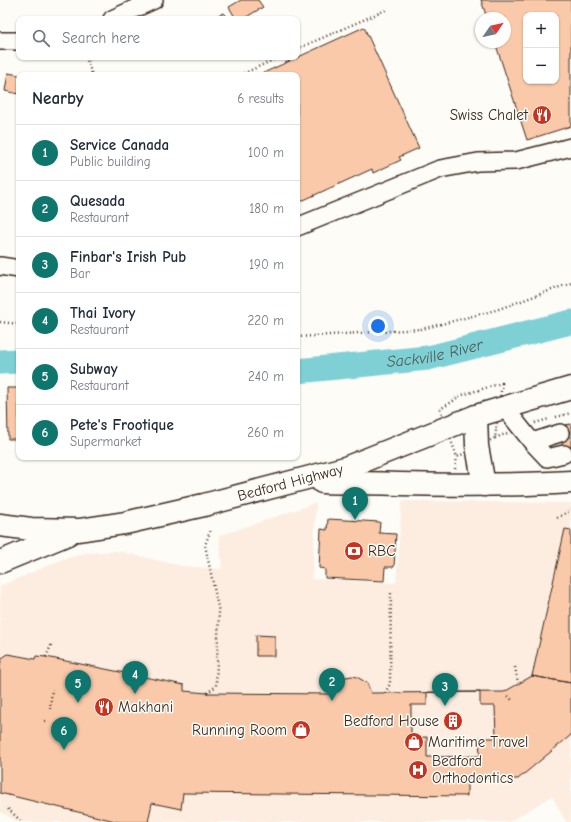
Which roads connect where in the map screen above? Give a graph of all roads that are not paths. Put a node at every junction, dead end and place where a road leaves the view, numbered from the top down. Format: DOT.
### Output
graph roads {
  1 [pos="154,0"];
  2 [pos="119,16"];
  3 [pos="0,41"];
  4 [pos="16,41"];
  5 [pos="571,147"];
  6 [pos="300,226"];
  7 [pos="0,266"];
  8 [pos="16,269"];
  9 [pos="571,388"];
  10 [pos="504,407"];
  11 [pos="476,416"];
  12 [pos="560,433"];
  13 [pos="532,442"];
  14 [pos="564,454"];
  15 [pos="300,481"];
  16 [pos="571,482"];
  17 [pos="484,485"];
  18 [pos="0,525"];
  19 [pos="79,530"];
  20 [pos="0,562"];
  1 -- 2 [label="street"];
  3 -- 4 [label="street"];
  5 -- 6 [label="street"];
  7 -- 8 [label="street"];
  9 -- 10 [label="main road, Bedford Highway"];
  10 -- 11 [label="main road, Bedford Highway"];
  10 -- 13 [label="street"];
  11 -- 15 [label="main road, Bedford Highway"];
  11 -- 17 [label="main road"];
  12 -- 13 [label="street"];
  13 -- 14 [label="street"];
  15 -- 17 [label="main road"];
  15 -- 19 [label="main road, Bedford Highway"];
  16 -- 17 [label="main road"];
  18 -- 19 [label="main road, Bedford Highway"];
  19 -- 20 [label="main road"];
}
